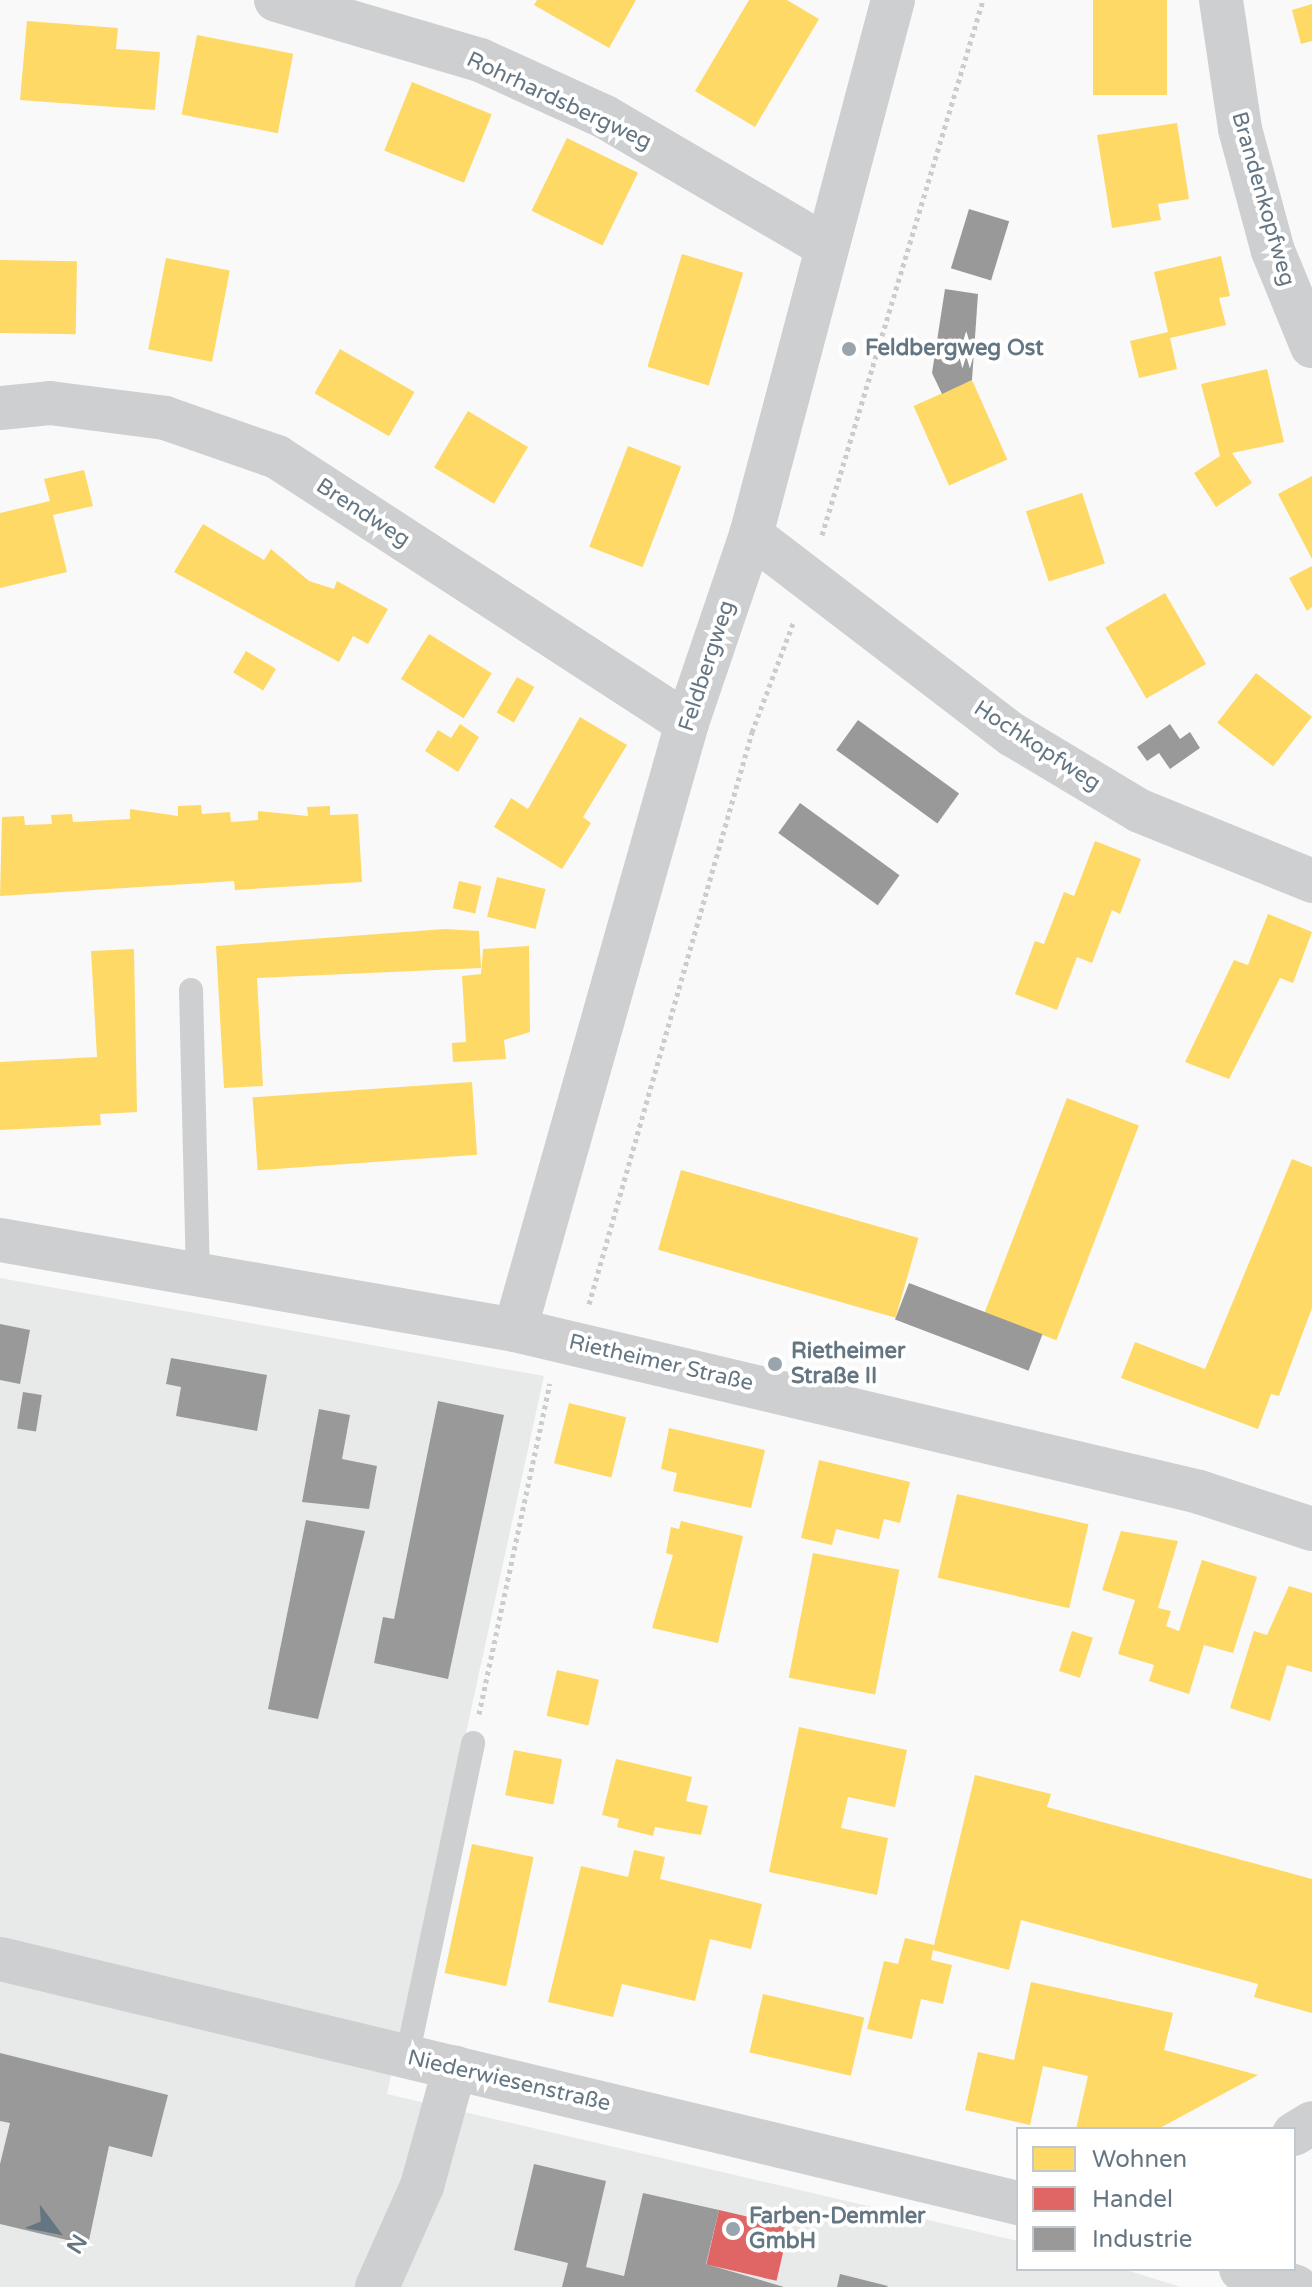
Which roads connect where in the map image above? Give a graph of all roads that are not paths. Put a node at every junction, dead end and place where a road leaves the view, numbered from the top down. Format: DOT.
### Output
graph roads {
  1 [pos="276,0"];
  2 [pos="893,0"];
  3 [pos="1221,0"];
  4 [pos="824,245"];
  5 [pos="1312,346"];
  6 [pos="0,408"];
  7 [pos="751,535"];
  8 [pos="687,723"];
  9 [pos="1312,881"];
  10 [pos="191,990"];
  11 [pos="0,1240"];
  12 [pos="198,1273"];
  13 [pos="515,1330"];
  14 [pos="1312,1529"];
  15 [pos="473,1743"];
  16 [pos="0,1959"];
  17 [pos="407,2057"];
  18 [pos="455,2067"];
  19 [pos="1016,2203"];
  20 [pos="1247,2271"];
  21 [pos="377,2287"];
  22 [pos="1296,2287"];
  1 -- 4 [label="street, Rohrhardsbergweg"];
  2 -- 4 [label="street, Feldbergweg"];
  3 -- 5 [label="street, Brandenkopfweg"];
  4 -- 7 [label="street, Feldbergweg"];
  6 -- 8 [label="street, Brendweg"];
  7 -- 8 [label="street, Feldbergweg"];
  7 -- 9 [label="street, Hochkopfweg"];
  8 -- 13 [label="street, Feldbergweg"];
  10 -- 12 [label="lane"];
  11 -- 12 [label="street, Rietheimer Straße"];
  12 -- 13 [label="street, Rietheimer Straße"];
  13 -- 14 [label="street, Rietheimer Straße"];
  15 -- 17 [label="lane"];
  16 -- 17 [label="street, Niederwiesenstraße"];
  17 -- 18 [label="street, Niederwiesenstraße"];
  18 -- 19 [label="street, Niederwiesenstraße"];
  18 -- 21 [label="street"];
  20 -- 22 [label="street"];
}
